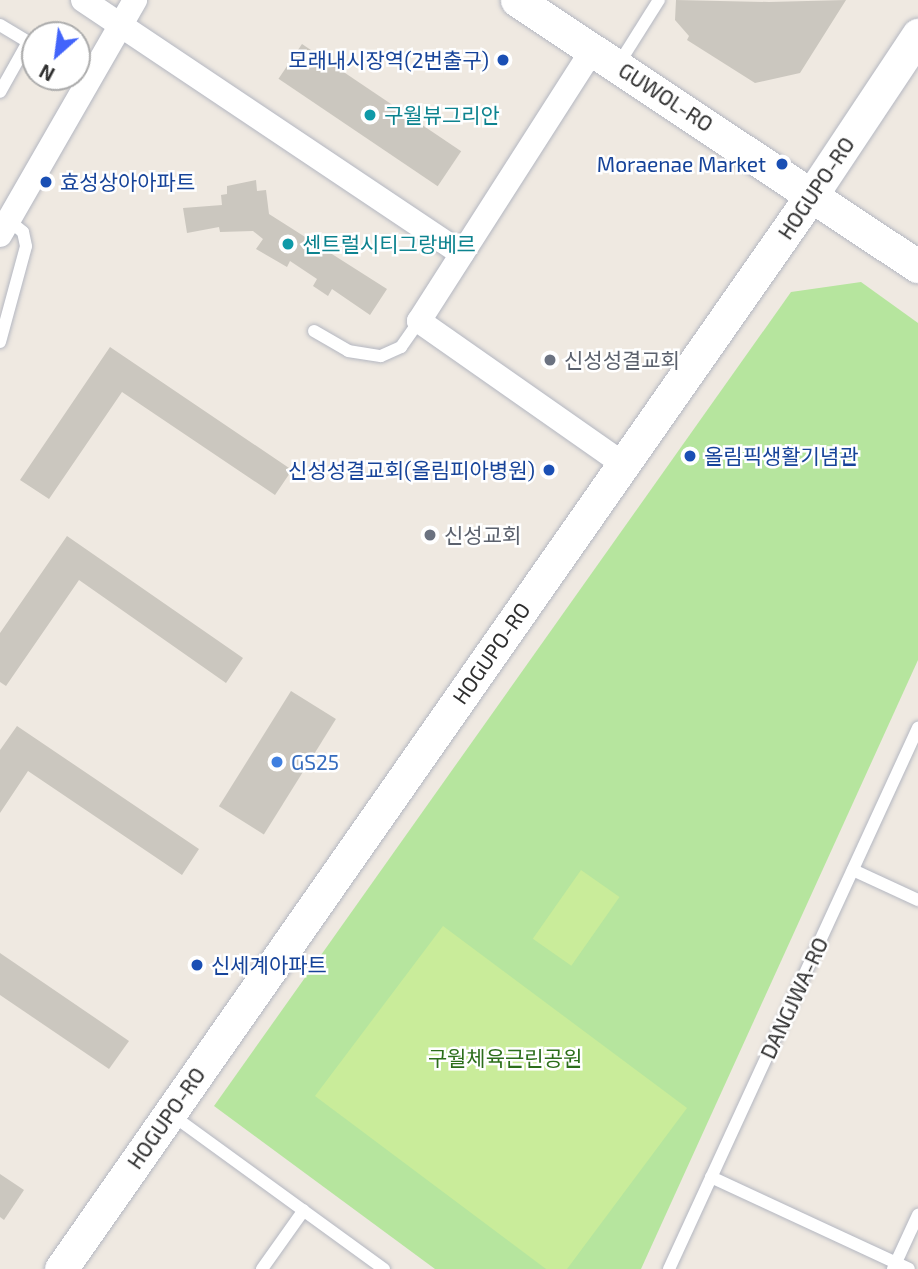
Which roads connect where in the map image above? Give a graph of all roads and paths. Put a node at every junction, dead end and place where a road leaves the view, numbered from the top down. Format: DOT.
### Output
graph roads {
  1 [pos="83,0"];
  2 [pos="135,0"];
  3 [pos="517,0"];
  4 [pos="659,0"];
  5 [pos="121,24"];
  6 [pos="0,25"];
  7 [pos="918,35"];
  8 [pos="605,58"];
  9 [pos="0,92"];
  10 [pos="813,193"];
  11 [pos="3,223"];
  12 [pos="462,254"];
  13 [pos="918,266"];
  14 [pos="419,321"];
  15 [pos="314,331"];
  16 [pos="0,341"];
  17 [pos="623,464"];
  18 [pos="918,728"];
  19 [pos="853,870"];
  20 [pos="918,900"];
  21 [pos="170,1113"];
  22 [pos="711,1177"];
  23 [pos="304,1210"];
  24 [pos="918,1215"];
  25 [pos="895,1266"];
  26 [pos="61,1269"];
  27 [pos="262,1269"];
  28 [pos="384,1269"];
  29 [pos="669,1269"];
  30 [pos="909,1269"];
  1 -- 5 [label="street"];
  2 -- 5 [label="street"];
  3 -- 8 [label="main road, GUWOL-RO"];
  4 -- 8 [label="lane"];
  5 -- 11 [label="street"];
  5 -- 12 [label="street"];
  6 -- 9 [label="lane"];
  7 -- 10 [label="main road, HOGUPO-RO"];
  8 -- 10 [label="main road, GUWOL-RO"];
  8 -- 12 [label="street"];
  10 -- 13 [label="main road, GUWOL-RO"];
  10 -- 17 [label="main road, HOGUPO-RO"];
  11 -- 16 [label="lane"];
  12 -- 14 [label="street"];
  14 -- 15 [label="lane"];
  14 -- 17 [label="street"];
  17 -- 21 [label="main road, HOGUPO-RO"];
  18 -- 19 [label="lane, DANGJWA-RO"];
  19 -- 20 [label="lane"];
  19 -- 22 [label="lane, DANGJWA-RO"];
  21 -- 23 [label="lane"];
  21 -- 26 [label="main road, HOGUPO-RO"];
  22 -- 25 [label="lane"];
  22 -- 29 [label="lane, DANGJWA-RO"];
  23 -- 27 [label="lane"];
  23 -- 28 [label="lane"];
  24 -- 25 [label="lane"];
  25 -- 30 [label="lane"];
}
